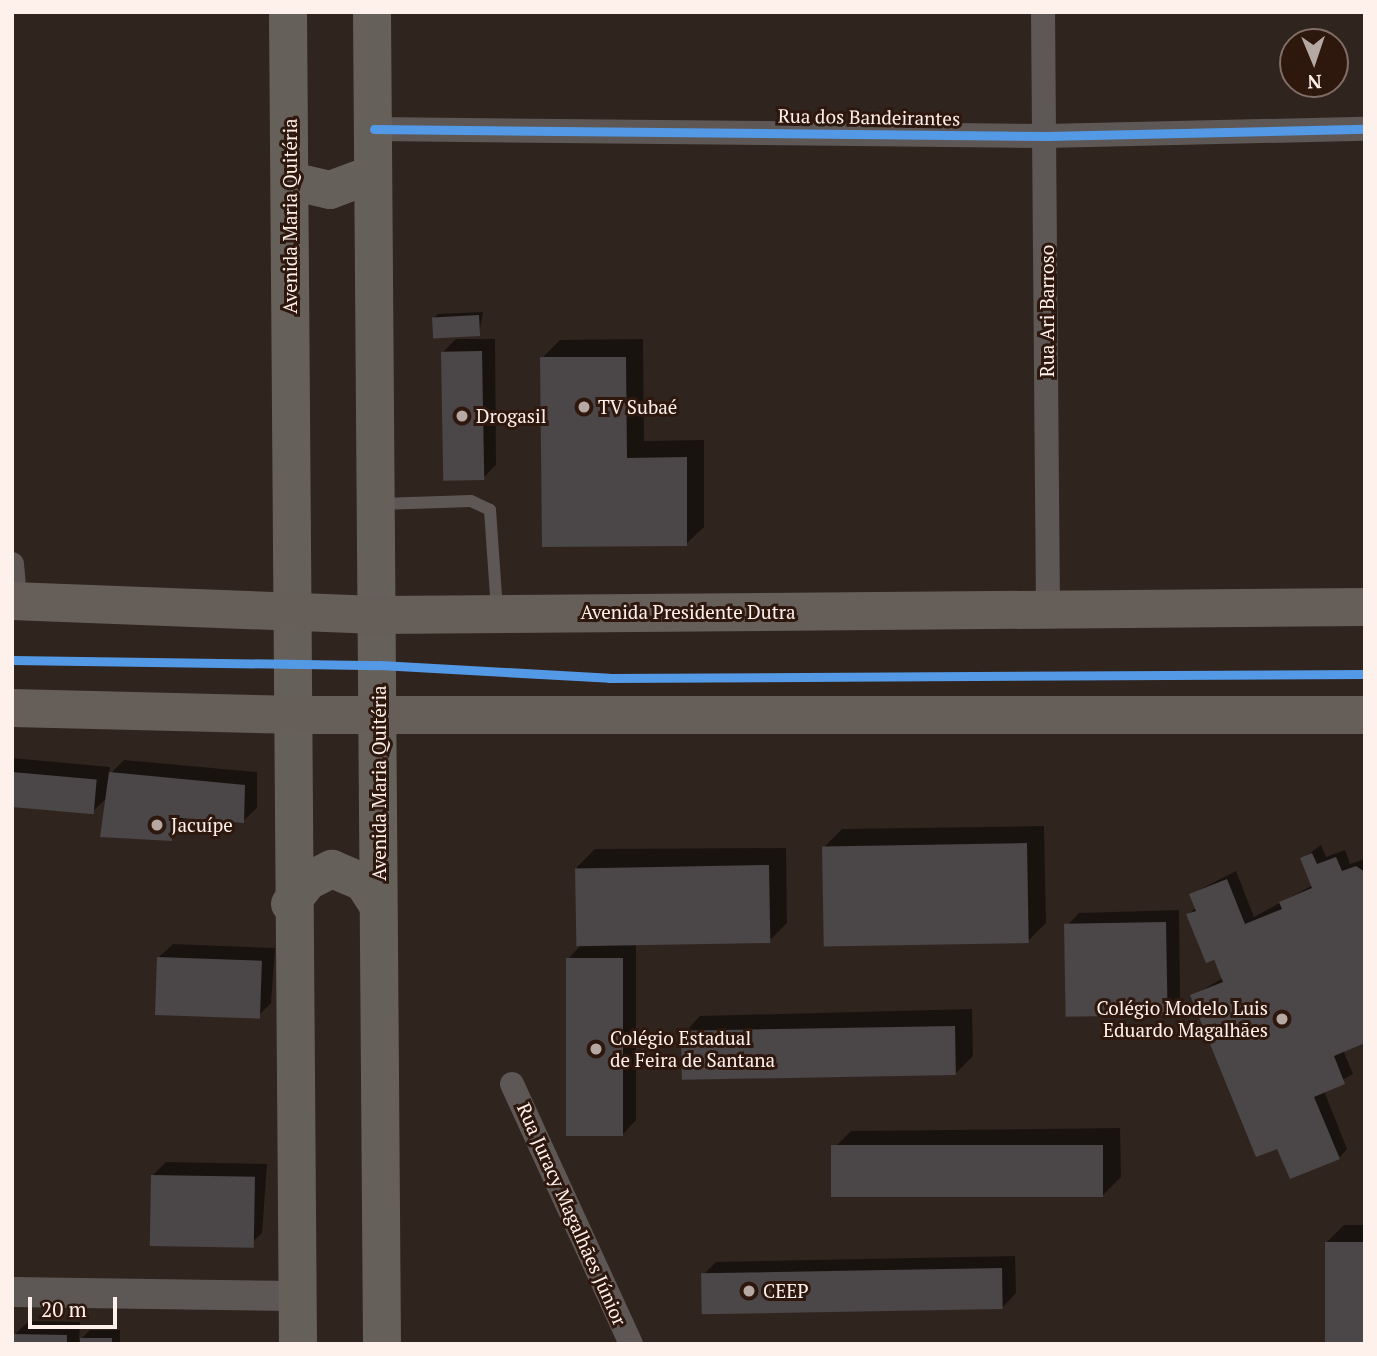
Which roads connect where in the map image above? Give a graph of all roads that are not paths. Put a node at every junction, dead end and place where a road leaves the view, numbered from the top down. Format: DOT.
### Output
graph roads {
  1 [pos="288,12"];
  2 [pos="372,12"];
  3 [pos="1043,12"];
  4 [pos="374,129"];
  5 [pos="1365,129"];
  6 [pos="1046,136"];
  7 [pos="373,174"];
  8 [pos="291,181"];
  9 [pos="376,505"];
  10 [pos="12,564"];
  11 [pos="14,602"];
  12 [pos="1365,607"];
  13 [pos="1048,610"];
  14 [pos="291,612"];
  15 [pos="498,614"];
  16 [pos="377,615"];
  17 [pos="12,708"];
  18 [pos="290,715"];
  19 [pos="377,715"];
  20 [pos="1365,715"];
  21 [pos="290,904"];
  22 [pos="378,905"];
  23 [pos="512,1084"];
  24 [pos="12,1292"];
  25 [pos="297,1296"];
  26 [pos="298,1344"];
  27 [pos="382,1344"];
  28 [pos="631,1344"];
  1 -- 8 [label="main road, Avenida Maria Quitéria"];
  2 -- 4 [label="main road, Avenida Maria Quitéria"];
  3 -- 6 [label="street, Rua Ari Barroso"];
  4 -- 6 [label="street, Rua dos Bandeirantes"];
  4 -- 7 [label="main road, Avenida Maria Quitéria"];
  5 -- 6 [label="street, Rua dos Bandeirantes"];
  6 -- 13 [label="street, Rua Ari Barroso"];
  7 -- 8 [label="main road"];
  7 -- 9 [label="main road, Avenida Maria Quitéria"];
  8 -- 14 [label="main road, Avenida Maria Quitéria"];
  9 -- 15 [label="lane"];
  9 -- 16 [label="main road, Avenida Maria Quitéria"];
  10 -- 11 [label="street"];
  11 -- 14 [label="highway, Avenida Presidente Dutra"];
  12 -- 13 [label="highway, Avenida Presidente Dutra"];
  13 -- 15 [label="highway, Avenida Presidente Dutra"];
  14 -- 16 [label="highway, Avenida Presidente Dutra"];
  14 -- 18 [label="main road, Avenida Maria Quitéria"];
  15 -- 16 [label="highway, Avenida Presidente Dutra"];
  16 -- 19 [label="main road, Avenida Maria Quitéria"];
  17 -- 18 [label="highway"];
  18 -- 19 [label="highway"];
  18 -- 21 [label="main road, Avenida Maria Quitéria"];
  19 -- 20 [label="highway"];
  19 -- 22 [label="main road, Avenida Maria Quitéria"];
  21 -- 22 [label="main road"];
  21 -- 25 [label="main road, Avenida Maria Quitéria"];
  22 -- 27 [label="main road, Avenida Maria Quitéria"];
  23 -- 28 [label="street, Rua Juracy Magalhães Júnior"];
  24 -- 25 [label="street"];
  25 -- 26 [label="main road, Avenida Maria Quitéria"];
}
